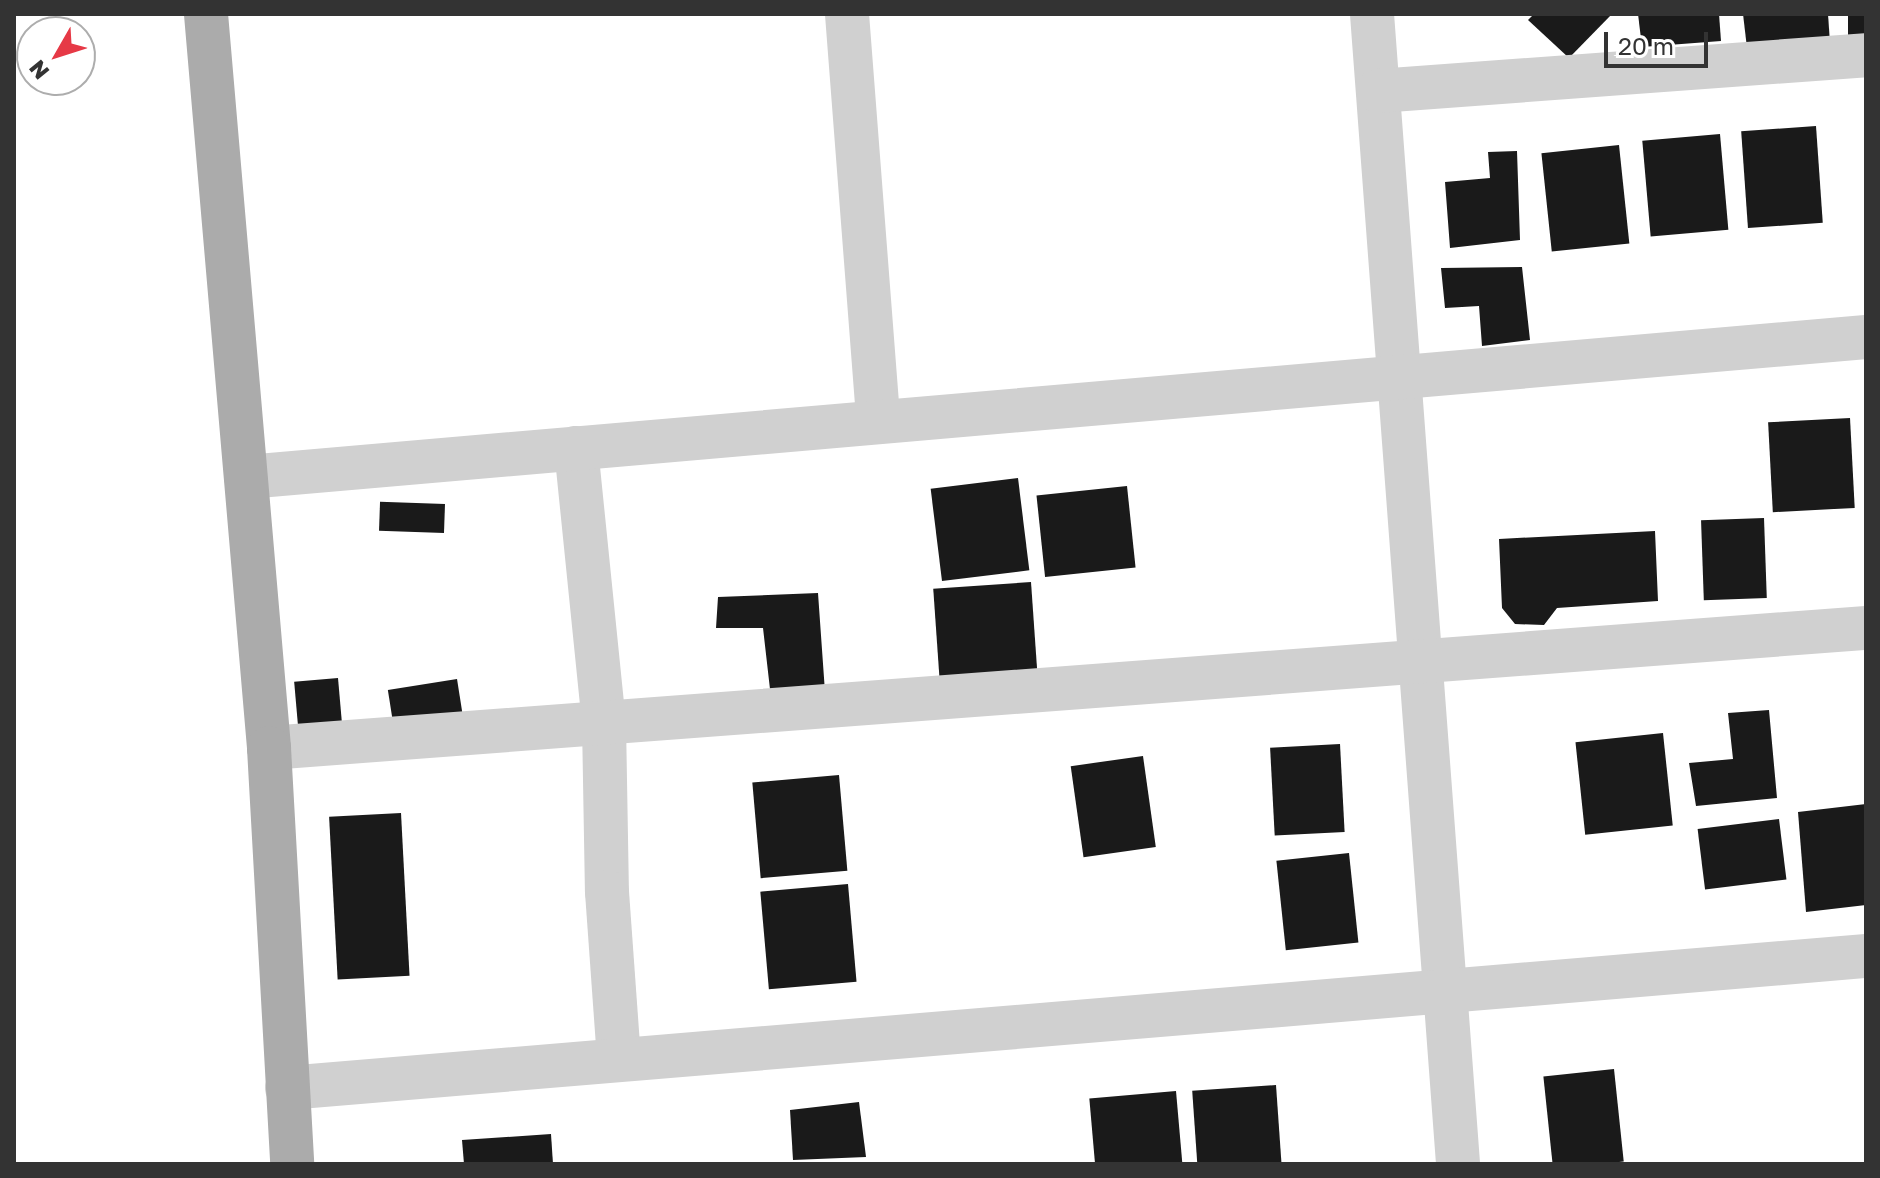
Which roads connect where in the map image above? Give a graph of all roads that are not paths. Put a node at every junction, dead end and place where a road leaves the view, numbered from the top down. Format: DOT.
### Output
graph roads {
  1 [pos="206,14"];
  2 [pos="847,14"];
  3 [pos="1372,14"];
  4 [pos="1866,55"];
  5 [pos="1378,91"];
  6 [pos="1866,337"];
  7 [pos="1399,375"];
  8 [pos="878,421"];
  9 [pos="576,448"];
  10 [pos="246,477"];
  11 [pos="1866,628"];
  12 [pos="1421,660"];
  13 [pos="604,723"];
  14 [pos="269,748"];
  15 [pos="1866,956"];
  16 [pos="1445,988"];
  17 [pos="619,1060"];
  18 [pos="287,1088"];
  19 [pos="292,1164"];
  20 [pos="1458,1164"];
  1 -- 10 [label="main road"];
  2 -- 8 [label="street"];
  3 -- 5 [label="street"];
  4 -- 5 [label="street"];
  5 -- 7 [label="street"];
  6 -- 7 [label="street"];
  7 -- 8 [label="street"];
  7 -- 12 [label="street"];
  8 -- 9 [label="street"];
  9 -- 10 [label="street"];
  9 -- 13 [label="street"];
  10 -- 14 [label="main road"];
  11 -- 12 [label="street"];
  12 -- 13 [label="street"];
  12 -- 16 [label="street"];
  13 -- 14 [label="street"];
  13 -- 17 [label="street"];
  14 -- 18 [label="main road"];
  15 -- 16 [label="street"];
  16 -- 17 [label="street"];
  16 -- 20 [label="street"];
  17 -- 18 [label="street"];
  18 -- 19 [label="main road"];
}
